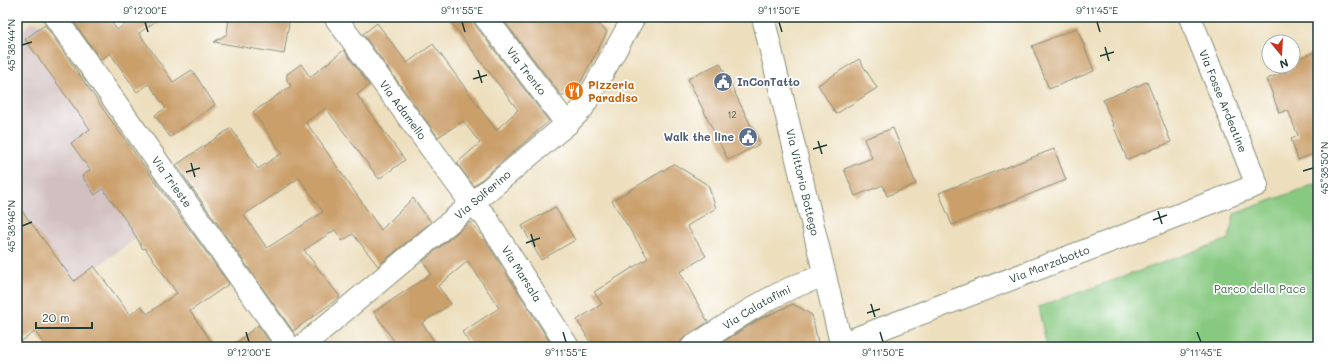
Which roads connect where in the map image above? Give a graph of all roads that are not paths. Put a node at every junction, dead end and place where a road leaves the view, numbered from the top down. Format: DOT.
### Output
graph roads {
  1 [pos="55,17"];
  2 [pos="335,17"];
  3 [pos="485,17"];
  4 [pos="634,17"];
  5 [pos="763,17"];
  6 [pos="1190,17"];
  7 [pos="566,124"];
  8 [pos="1257,185"];
  9 [pos="471,203"];
  10 [pos="825,276"];
  11 [pos="842,345"];
  12 [pos="289,347"];
  13 [pos="301,347"];
  14 [pos="568,347"];
  15 [pos="692,347"];
  1 -- 12 [label="street, Via Trieste"];
  2 -- 9 [label="street, Via Adamello"];
  3 -- 7 [label="street, Via Trento"];
  4 -- 7 [label="street, Via Solferino"];
  5 -- 10 [label="street, Via Vittorio Bottego"];
  6 -- 8 [label="street, Via Fosse Ardeatine"];
  7 -- 9 [label="street, Via Solferino"];
  8 -- 11 [label="street, Via Marzabotto"];
  9 -- 13 [label="street, Via Solferino"];
  9 -- 14 [label="street, Via Marsala"];
  10 -- 11 [label="street, Via Vittorio Bottego"];
  10 -- 15 [label="street, Via Calatafimi"];
}
